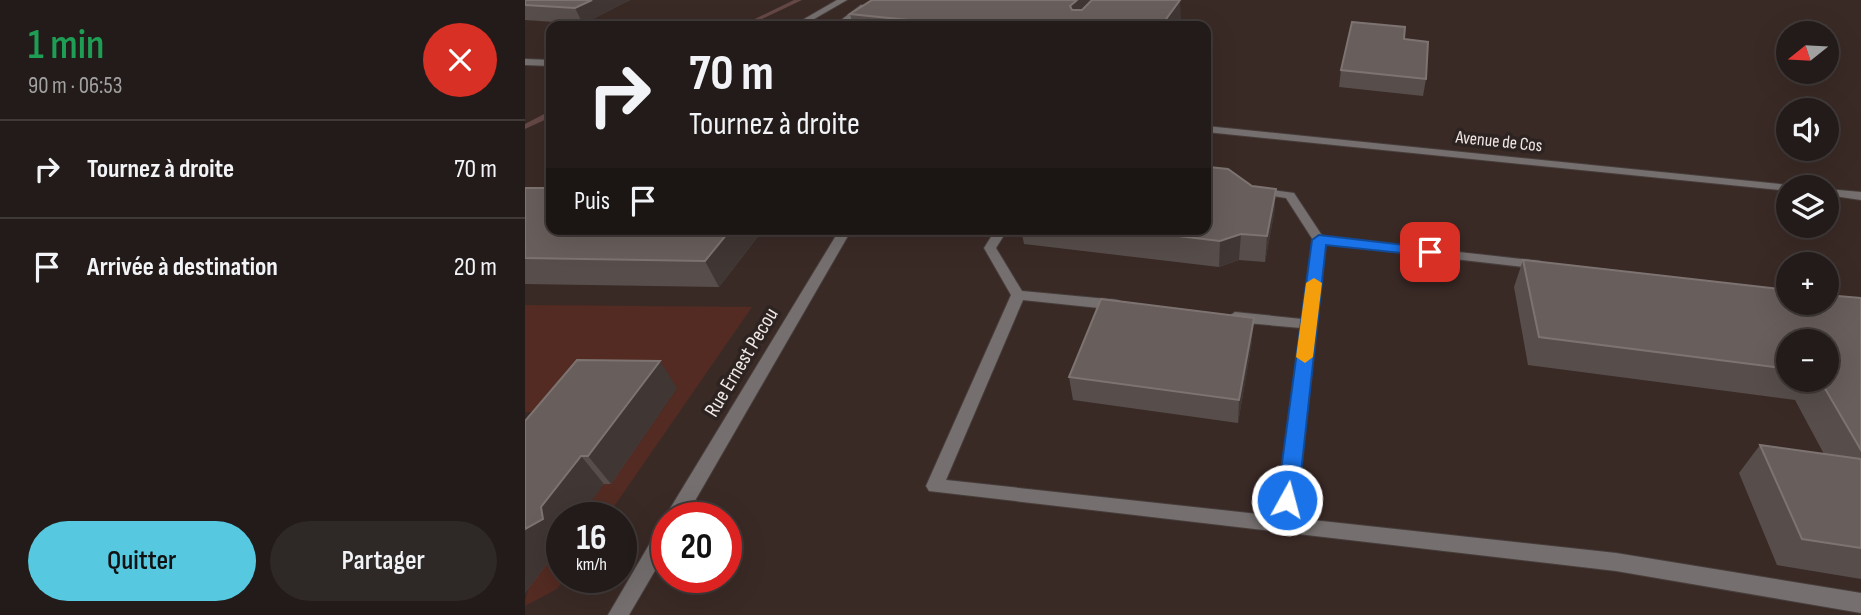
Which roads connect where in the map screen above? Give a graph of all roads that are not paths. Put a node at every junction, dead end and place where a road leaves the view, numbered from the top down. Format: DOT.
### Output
graph roads {
  1 [pos="843,0"];
  2 [pos="872,2"];
  3 [pos="805,21"];
  4 [pos="844,21"];
  5 [pos="525,62"];
  6 [pos="546,63"];
  7 [pos="1211,130"];
  8 [pos="1776,187"];
  9 [pos="1242,190"];
  10 [pos="1839,193"];
  11 [pos="1861,195"];
  12 [pos="842,235"];
  13 [pos="998,235"];
  14 [pos="1319,240"];
  15 [pos="1554,266"];
  16 [pos="1018,295"];
  17 [pos="1129,306"];
  18 [pos="1226,316"];
  19 [pos="1309,324"];
  20 [pos="684,502"];
  21 [pos="1284,525"];
  22 [pos="651,559"];
  23 [pos="1861,603"];
  24 [pos="618,615"];
  1 -- 3 [label="street"];
  2 -- 4 [label="street"];
  5 -- 6 [label="street"];
  7 -- 8 [label="street, Avenue de Cos"];
  9 -- 14 [label="street"];
  10 -- 11 [label="street"];
  12 -- 20 [label="street, Rue Ernest Pecou"];
  13 -- 16 [label="street"];
  14 -- 15 [label="street"];
  14 -- 19 [label="street"];
  16 -- 17 [label="street"];
  16 -- 21 [label="street"];
  18 -- 19 [label="street"];
  19 -- 21 [label="street"];
  21 -- 23 [label="street"];
  22 -- 24 [label="street"];
}
